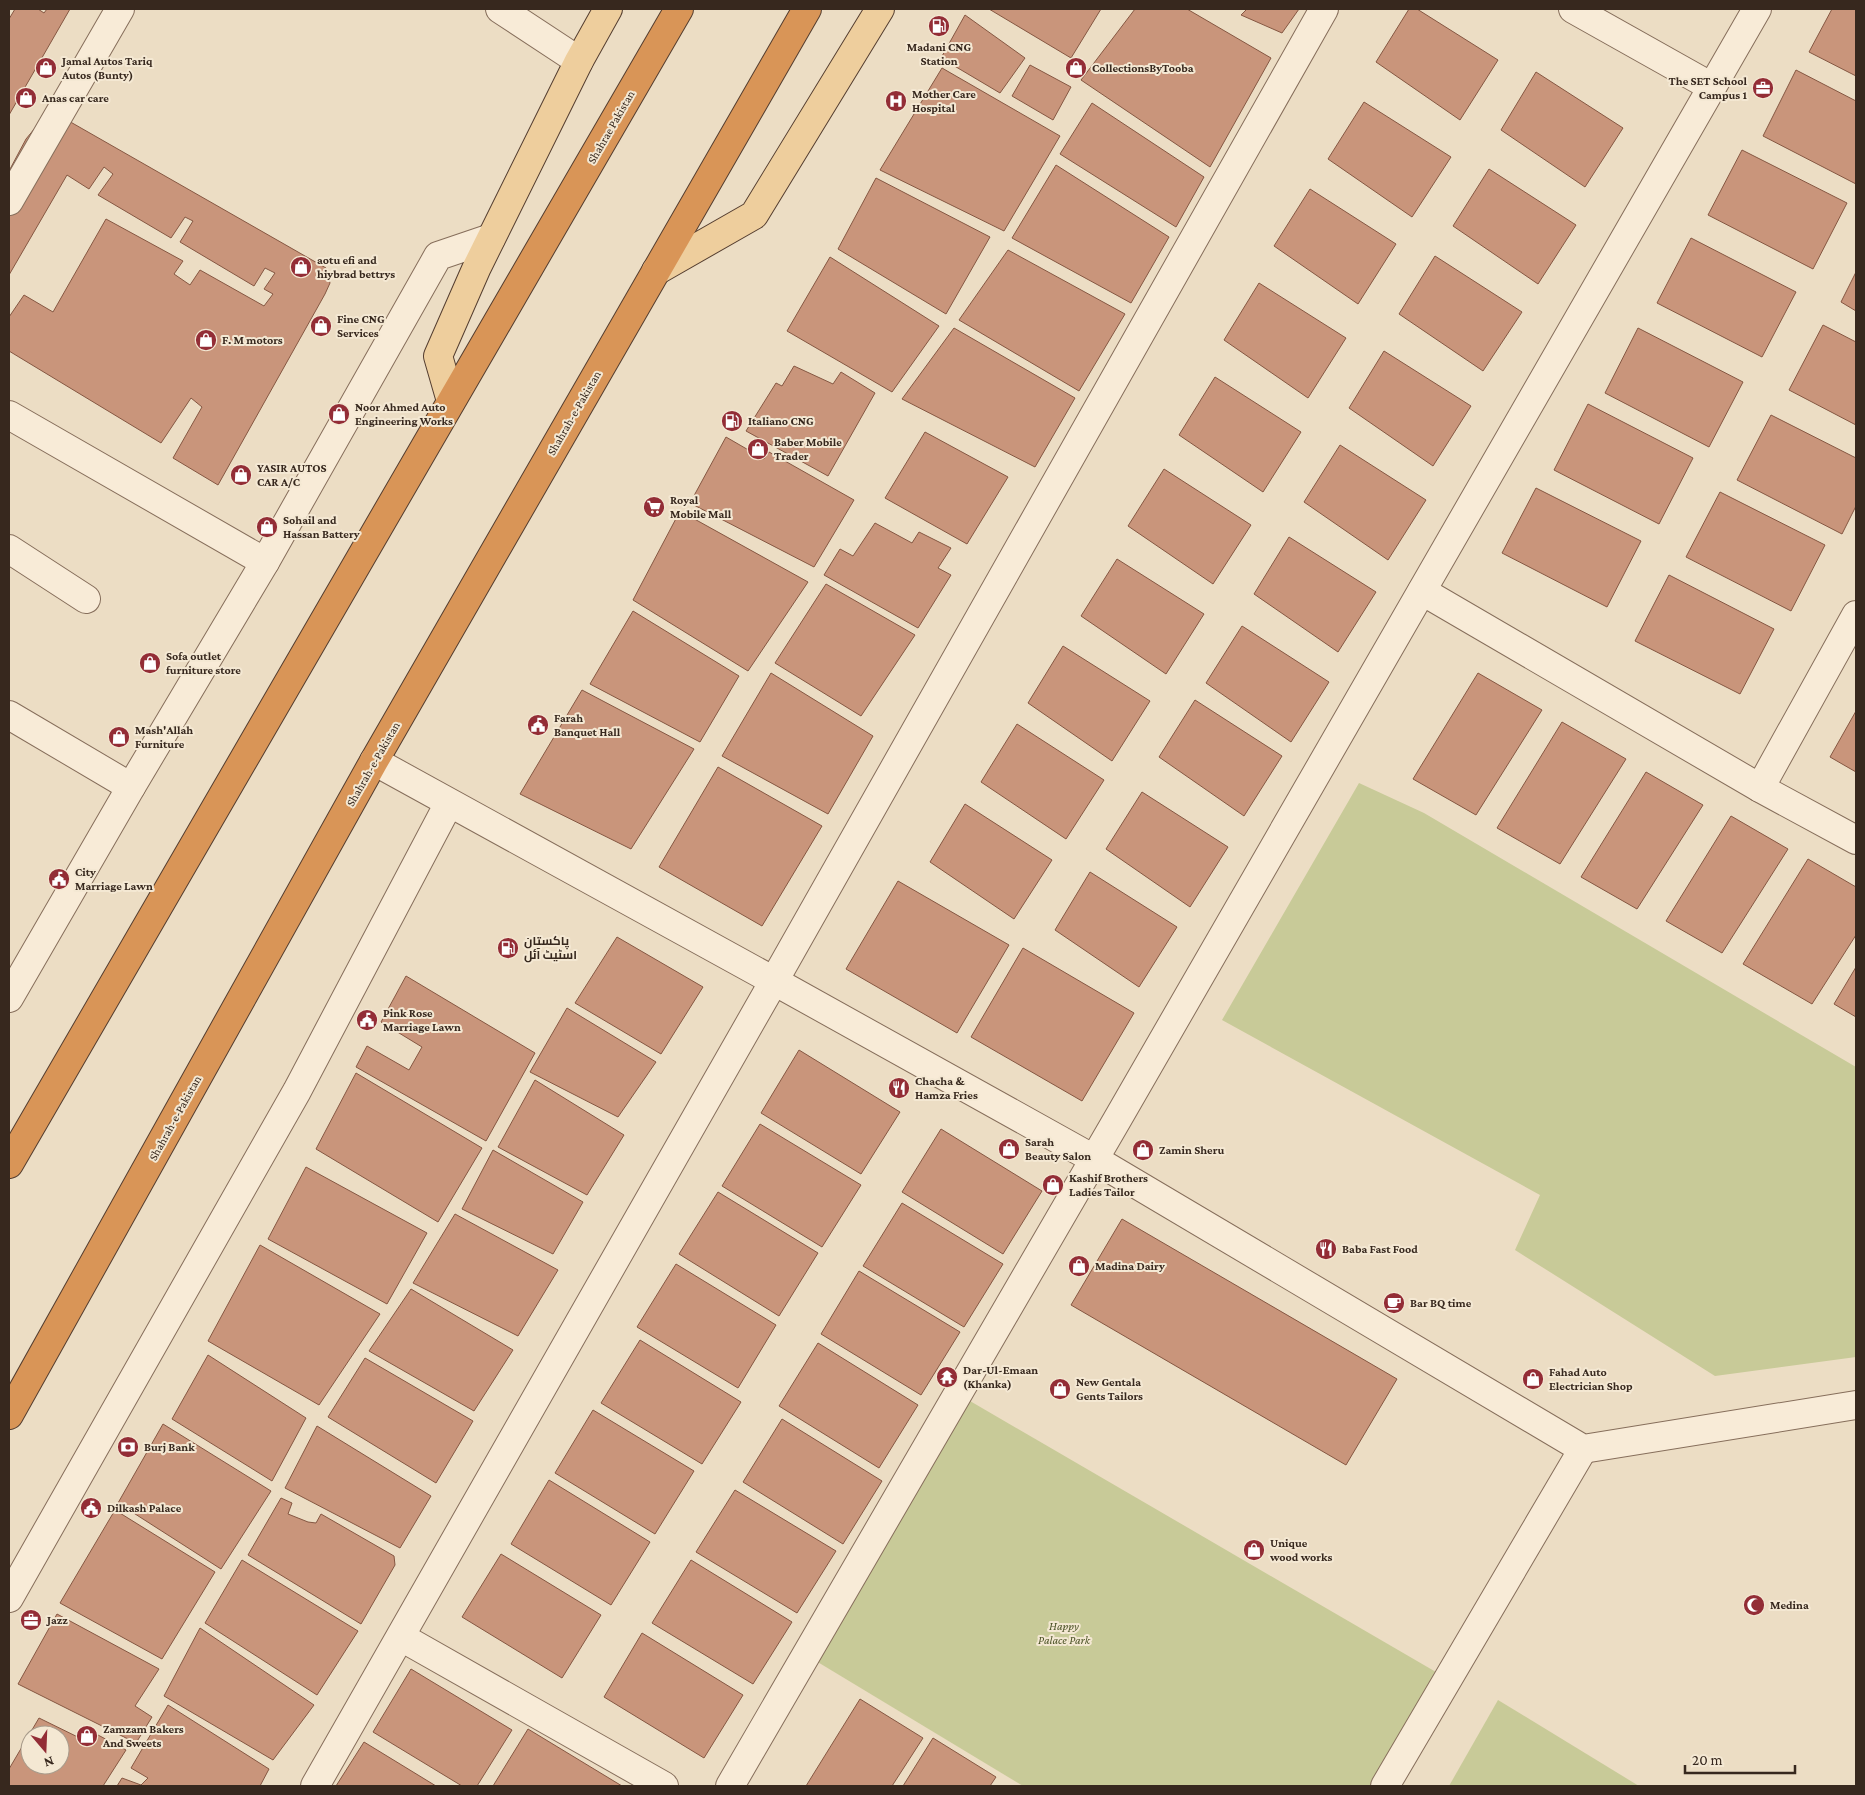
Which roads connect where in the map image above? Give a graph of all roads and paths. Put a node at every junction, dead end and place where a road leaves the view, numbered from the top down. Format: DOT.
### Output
graph roads {
  1 [pos="120,9"];
  2 [pos="500,9"];
  3 [pos="608,9"];
  4 [pos="679,9"];
  5 [pos="807,9"];
  6 [pos="880,9"];
  7 [pos="1324,9"];
  8 [pos="1573,9"];
  9 [pos="1757,9"];
  10 [pos="579,61"];
  11 [pos="1712,87"];
  12 [pos="9,201"];
  13 [pos="491,238"];
  14 [pos="656,271"];
  15 [pos="451,400"];
  16 [pos="9,415"];
  17 [pos="9,549"];
  18 [pos="265,562"];
  19 [pos="1422,591"];
  20 [pos="86,600"];
  21 [pos="1856,615"];
  22 [pos="9,715"];
  23 [pos="374,761"];
  24 [pos="131,787"];
  25 [pos="1760,788"];
  26 [pos="449,803"];
  27 [pos="1856,840"];
  28 [pos="774,981"];
  29 [pos="9,998"];
  30 [pos="1094,1159"];
  31 [pos="9,1164"];
  32 [pos="1856,1405"];
  33 [pos="9,1415"];
  34 [pos="1582,1449"];
  35 [pos="9,1598"];
  36 [pos="401,1637"];
  37 [pos="657,1785"];
  38 [pos="315,1786"];
  39 [pos="730,1786"];
  40 [pos="1385,1786"];
  1 -- 12 [label="street"];
  2 -- 10 [label="street"];
  3 -- 10 [label="main road"];
  4 -- 15 [label="highway, Shahrae Pakistan"];
  5 -- 14 [label="highway, Shahrah-e-Pakistan"];
  6 -- 14 [label="main road"];
  7 -- 28 [label="street"];
  8 -- 11 [label="street"];
  9 -- 11 [label="street"];
  10 -- 13 [label="main road"];
  11 -- 19 [label="street"];
  13 -- 15 [label="main road"];
  13 -- 18 [label="street"];
  14 -- 23 [label="highway, Shahrah-e-Pakistan"];
  15 -- 31 [label="highway"];
  16 -- 18 [label="street"];
  17 -- 20 [label="street"];
  18 -- 24 [label="street"];
  19 -- 25 [label="street"];
  19 -- 30 [label="street"];
  21 -- 25 [label="street"];
  22 -- 24 [label="street"];
  23 -- 26 [label="street"];
  23 -- 33 [label="highway, Shahrah-e-Pakistan"];
  24 -- 29 [label="street"];
  25 -- 27 [label="street"];
  26 -- 28 [label="street"];
  26 -- 35 [label="street"];
  28 -- 30 [label="street"];
  28 -- 36 [label="street"];
  30 -- 34 [label="street"];
  30 -- 39 [label="street"];
  32 -- 34 [label="street"];
  34 -- 40 [label="street"];
  36 -- 37 [label="street"];
  36 -- 38 [label="street"];
}
